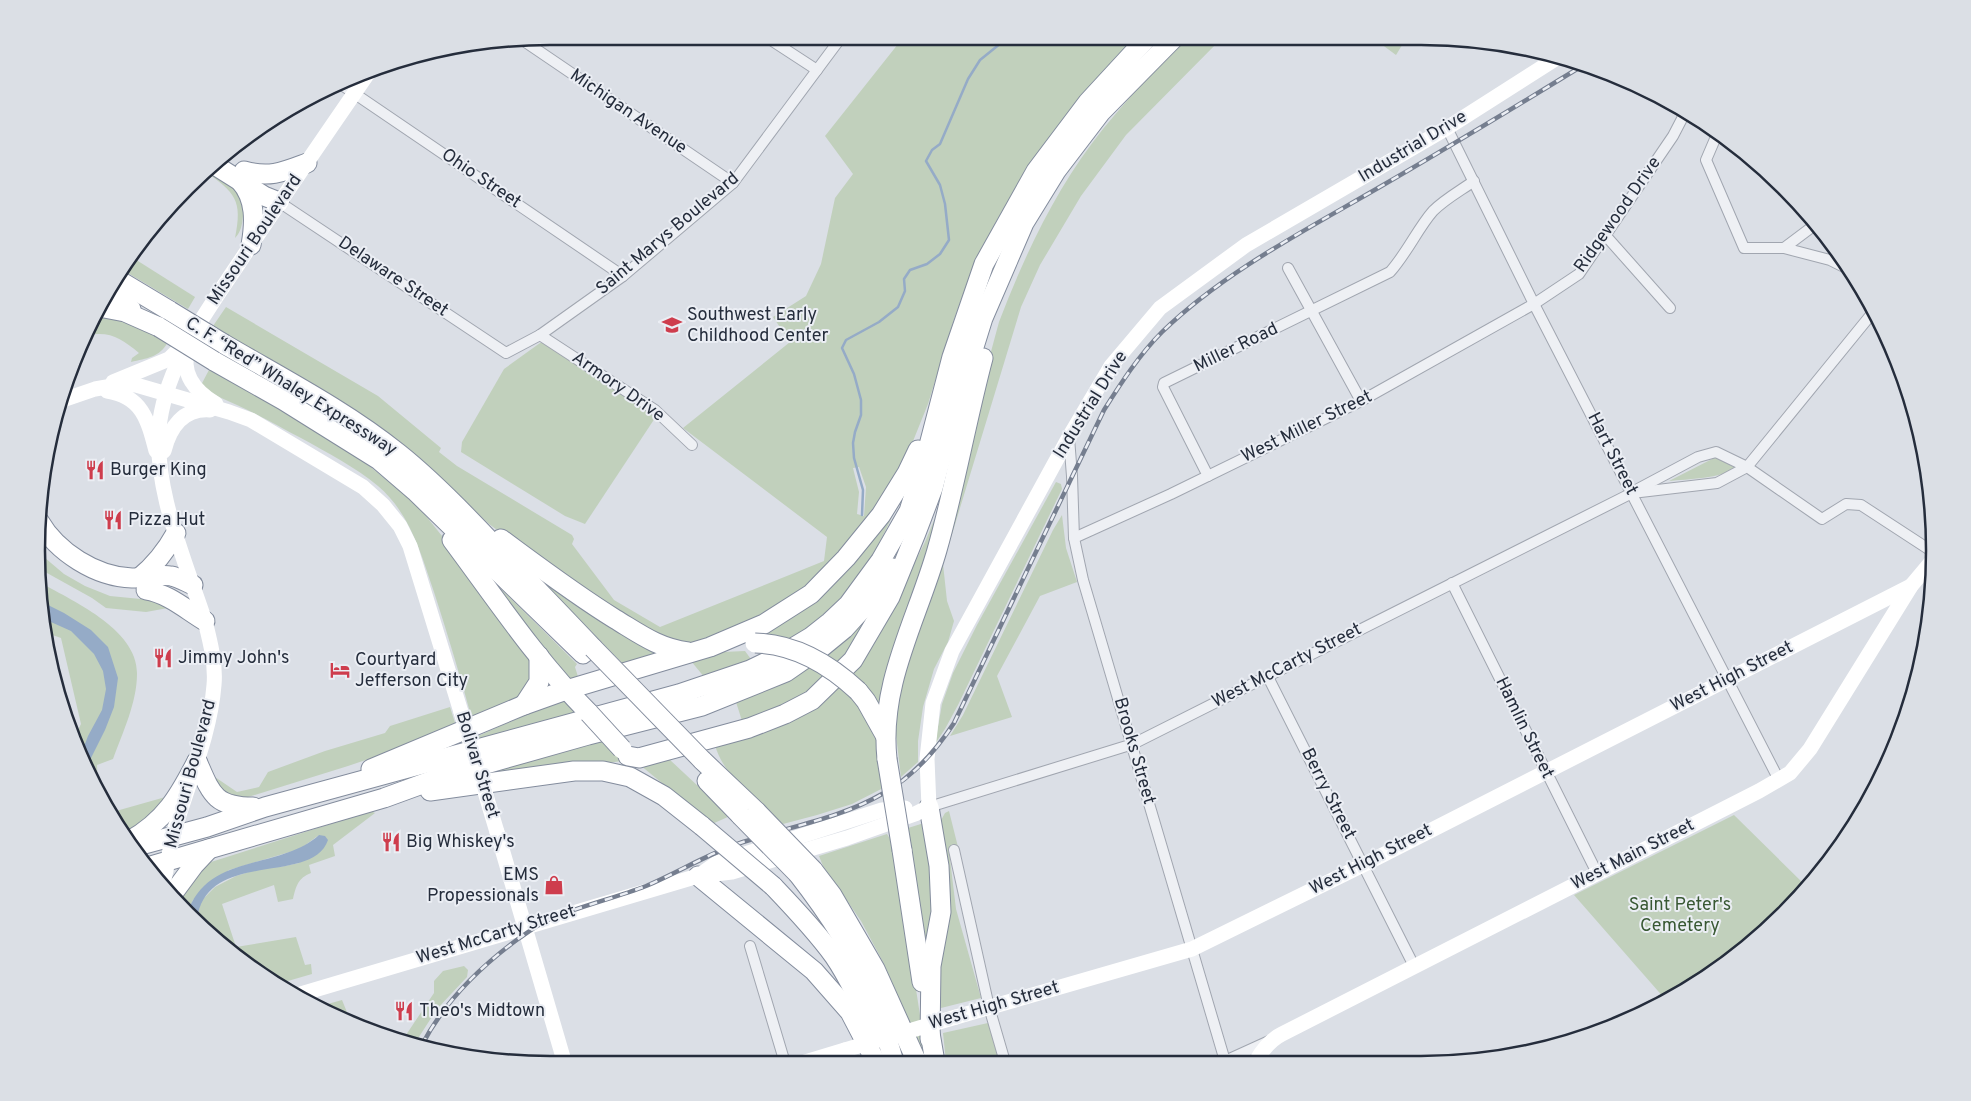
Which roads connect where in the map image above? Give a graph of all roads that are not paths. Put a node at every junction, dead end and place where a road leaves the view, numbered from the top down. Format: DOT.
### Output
graph roads {
  1 [pos="780,45"];
  2 [pos="836,45"];
  3 [pos="1141,45"];
  4 [pos="1167,45"];
  5 [pos="532,46"];
  6 [pos="1551,62"];
  7 [pos="817,70"];
  8 [pos="363,81"];
  9 [pos="347,88"];
  10 [pos="355,93"];
  11 [pos="1682,119"];
  12 [pos="1447,128"];
  13 [pos="1715,139"];
  14 [pos="228,161"];
  15 [pos="307,163"];
  16 [pos="221,167"];
  17 [pos="241,174"];
  18 [pos="1474,181"];
  19 [pos="733,183"];
  20 [pos="279,202"];
  21 [pos="1810,228"];
  22 [pos="1606,236"];
  23 [pos="1016,242"];
  24 [pos="251,245"];
  25 [pos="1784,248"];
  26 [pos="1836,263"];
  27 [pos="1288,268"];
  28 [pos="623,276"];
  29 [pos="121,285"];
  30 [pos="120,287"];
  31 [pos="1534,304"];
  32 [pos="1670,308"];
  33 [pos="107,309"];
  34 [pos="1311,311"];
  35 [pos="1869,317"];
  36 [pos="159,328"];
  37 [pos="196,329"];
  38 [pos="540,334"];
  39 [pos="219,352"];
  40 [pos="506,353"];
  41 [pos="95,389"];
  42 [pos="167,393"];
  43 [pos="69,398"];
  44 [pos="941,399"];
  45 [pos="1361,401"];
  46 [pos="229,412"];
  47 [pos="1069,437"];
  48 [pos="692,445"];
  49 [pos="1747,467"];
  50 [pos="160,470"];
  51 [pos="1208,476"];
  52 [pos="415,491"];
  53 [pos="1632,492"];
  54 [pos="457,507"];
  55 [pos="46,530"];
  56 [pos="176,533"];
  57 [pos="916,533"];
  58 [pos="1074,538"];
  59 [pos="45,545"];
  60 [pos="1926,548"];
  61 [pos="1925,569"];
  62 [pos="1452,583"];
  63 [pos="143,584"];
  64 [pos="193,585"];
  65 [pos="1911,586"];
  66 [pos="205,621"];
  67 [pos="710,647"];
  68 [pos="692,652"];
  69 [pos="590,653"];
  70 [pos="539,656"];
  71 [pos="1268,676"];
  72 [pos="1728,678"];
  73 [pos="566,690"];
  74 [pos="524,705"];
  75 [pos="885,735"];
  76 [pos="1133,744"];
  77 [pos="625,752"];
  78 [pos="198,761"];
  79 [pos="1545,771"];
  80 [pos="1779,780"];
  81 [pos="340,787"];
  82 [pos="664,796"];
  83 [pos="384,798"];
  84 [pos="265,807"];
  85 [pos="929,807"];
  86 [pos="134,837"];
  87 [pos="173,837"];
  88 [pos="140,845"];
  89 [pos="210,848"];
  90 [pos="954,850"];
  91 [pos="170,860"];
  92 [pos="155,865"];
  93 [pos="1363,865"];
  94 [pos="805,872"];
  95 [pos="1597,873"];
  96 [pos="698,876"];
  97 [pos="165,878"];
  98 [pos="176,890"];
  99 [pos="524,926"];
  100 [pos="750,946"];
  101 [pos="1192,949"];
  102 [pos="1414,966"];
  103 [pos="306,992"];
  104 [pos="989,1007"];
  105 [pos="930,1039"];
  106 [pos="1272,1039"];
  107 [pos="563,1056"];
  108 [pos="783,1056"];
  109 [pos="825,1056"];
  110 [pos="873,1056"];
  111 [pos="883,1056"];
  112 [pos="892,1056"];
  113 [pos="914,1056"];
  114 [pos="934,1056"];
  115 [pos="1003,1056"];
  116 [pos="1224,1056"];
  117 [pos="1236,1056"];
  118 [pos="1260,1056"];
  1 -- 7 [label="street"];
  2 -- 7 [label="street, Saint Marys Boulevard"];
  3 -- 44 [label="highway"];
  4 -- 23 [label="highway"];
  5 -- 19 [label="street, Michigan Avenue"];
  6 -- 12 [label="main road, Industrial Drive"];
  7 -- 19 [label="street, Saint Marys Boulevard"];
  8 -- 10 [label="main road, Missouri Boulevard"];
  9 -- 10 [label="street, Ohio Street"];
  10 -- 15 [label="main road, Missouri Boulevard"];
  10 -- 28 [label="street, Ohio Street"];
  11 -- 22 [label="street, Ridgewood Drive"];
  12 -- 18 [label="street, Hart Street"];
  12 -- 47 [label="main road, Industrial Drive"];
  13 -- 25 [label="street"];
  14 -- 17 [label="highway"];
  15 -- 17 [label="highway"];
  15 -- 20 [label="main road, Missouri Boulevard"];
  16 -- 17 [label="highway"];
  17 -- 20 [label="highway"];
  17 -- 24 [label="highway"];
  18 -- 31 [label="street, Hart Street"];
  18 -- 34 [label="street"];
  19 -- 28 [label="street, Saint Marys Boulevard"];
  20 -- 24 [label="main road, Missouri Boulevard"];
  20 -- 40 [label="street, Delaware Street"];
  21 -- 25 [label="street"];
  22 -- 31 [label="street, Ridgewood Drive"];
  22 -- 32 [label="street"];
  23 -- 57 [label="highway"];
  23 -- 75 [label="highway"];
  24 -- 37 [label="main road, Missouri Boulevard"];
  25 -- 26 [label="street"];
  27 -- 34 [label="street"];
  28 -- 38 [label="street, Saint Marys Boulevard"];
  29 -- 39 [label="highway, C. F. “Red” Whaley Expressway, bridge"];
  30 -- 36 [label="highway, C. F. “Red” Whaley Expressway"];
  31 -- 45 [label="street, West Miller Street"];
  31 -- 53 [label="street, Hart Street"];
  33 -- 36 [label="highway"];
  34 -- 45 [label="street"];
  34 -- 51 [label="street, Miller Road"];
  35 -- 49 [label="street, West McCarty Street"];
  36 -- 39 [label="highway, C. F. “Red” Whaley Expressway, bridge"];
  37 -- 41 [label="main road"];
  37 -- 42 [label="main road, Missouri Boulevard"];
  37 -- 46 [label="main road"];
  38 -- 40 [label="street, Saint Marys Boulevard"];
  38 -- 48 [label="street, Armory Drive"];
  39 -- 52 [label="highway, C. F. “Red” Whaley Expressway"];
  39 -- 54 [label="highway, C. F. “Red” Whaley Expressway"];
  41 -- 42 [label="main road"];
  41 -- 43 [label="main road"];
  41 -- 50 [label="main road"];
  42 -- 46 [label="main road"];
  42 -- 50 [label="main road, Missouri Boulevard"];
  44 -- 67 [label="highway"];
  44 -- 81 [label="highway"];
  45 -- 51 [label="street, West Miller Street"];
  46 -- 50 [label="main road"];
  46 -- 99 [label="main road, Bolivar Street, bridge"];
  47 -- 58 [label="street, Brooks Street"];
  47 -- 85 [label="main road, Industrial Drive"];
  49 -- 53 [label="street, West McCarty Street"];
  49 -- 53 [label="street, West McCarty Street"];
  49 -- 60 [label="street"];
  50 -- 56 [label="main road, Missouri Boulevard"];
  51 -- 58 [label="street, West Miller Street"];
  52 -- 69 [label="highway"];
  52 -- 70 [label="highway"];
  53 -- 62 [label="street, West McCarty Street"];
  53 -- 72 [label="street, Hart Street"];
  54 -- 68 [label="highway"];
  54 -- 69 [label="highway"];
  55 -- 63 [label="highway"];
  56 -- 63 [label="highway"];
  56 -- 64 [label="main road, Missouri Boulevard"];
  57 -- 77 [label="highway"];
  57 -- 83 [label="highway"];
  58 -- 76 [label="street, Brooks Street"];
  59 -- 63 [label="highway"];
  61 -- 65 [label="main road, West Main Street"];
  62 -- 71 [label="street, West McCarty Street"];
  62 -- 79 [label="street, Hamlin Street"];
  63 -- 64 [label="highway"];
  63 -- 66 [label="highway"];
  64 -- 66 [label="main road, Missouri Boulevard"];
  65 -- 72 [label="main road, West High Street"];
  65 -- 80 [label="main road, West Main Street"];
  66 -- 78 [label="main road, Missouri Boulevard"];
  67 -- 68 [label="highway"];
  67 -- 75 [label="highway, bridge"];
  68 -- 73 [label="highway"];
  69 -- 94 [label="highway, bridge"];
  70 -- 73 [label="highway"];
  70 -- 74 [label="highway"];
  71 -- 76 [label="street, West McCarty Street"];
  71 -- 93 [label="street, Berry Street"];
  72 -- 79 [label="main road, West High Street"];
  72 -- 80 [label="street, Hart Street"];
  73 -- 74 [label="highway"];
  73 -- 77 [label="highway, bridge"];
  74 -- 81 [label="highway"];
  75 -- 105 [label="highway, bridge"];
  76 -- 85 [label="street, West McCarty Street"];
  76 -- 101 [label="street, Brooks Street"];
  77 -- 82 [label="highway"];
  78 -- 84 [label="highway"];
  78 -- 86 [label="highway"];
  78 -- 87 [label="main road, Missouri Boulevard"];
  79 -- 93 [label="main road, West High Street"];
  79 -- 95 [label="street, Hamlin Street"];
  80 -- 95 [label="main road, West Main Street"];
  81 -- 84 [label="highway"];
  82 -- 83 [label="highway"];
  82 -- 111 [label="highway, bridge"];
  83 -- 89 [label="highway"];
  84 -- 87 [label="highway"];
  85 -- 96 [label="main road, West McCarty Street"];
  85 -- 105 [label="highway"];
  87 -- 88 [label="highway"];
  87 -- 91 [label="main road, Missouri Boulevard"];
  89 -- 91 [label="highway"];
  89 -- 98 [label="highway"];
  90 -- 104 [label="street"];
  91 -- 92 [label="highway"];
  91 -- 97 [label="main road, Missouri Boulevard"];
  93 -- 101 [label="main road, West High Street"];
  93 -- 102 [label="street, Berry Street"];
  94 -- 112 [label="highway"];
  94 -- 113 [label="highway"];
  95 -- 102 [label="main road, West Main Street"];
  96 -- 99 [label="main road, West McCarty Street"];
  96 -- 110 [label="highway"];
  99 -- 103 [label="main road, West McCarty Street"];
  99 -- 107 [label="main road, Bolivar Street"];
  100 -- 108 [label="street"];
  101 -- 104 [label="main road, West High Street"];
  101 -- 116 [label="street, Brooks Street"];
  102 -- 106 [label="main road, West Main Street"];
  104 -- 109 [label="main road, West High Street, bridge"];
  104 -- 115 [label="street"];
  105 -- 114 [label="highway"];
  106 -- 117 [label="street"];
  106 -- 118 [label="main road, West Main Street"];
}
